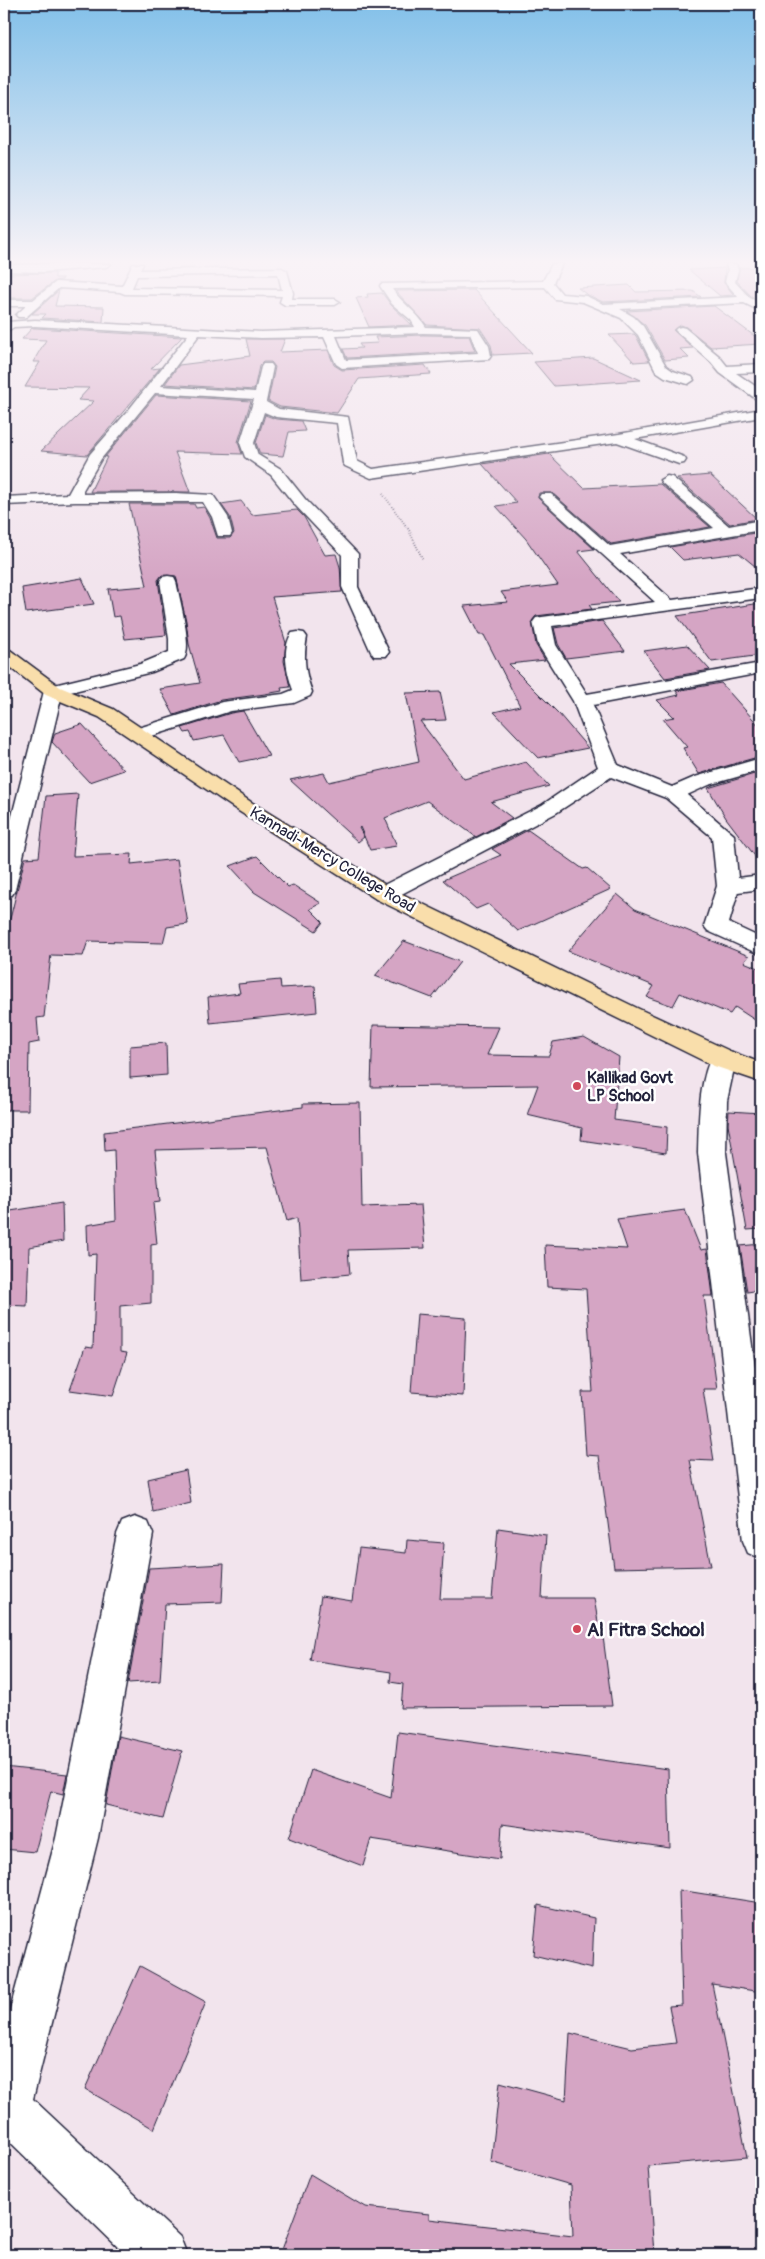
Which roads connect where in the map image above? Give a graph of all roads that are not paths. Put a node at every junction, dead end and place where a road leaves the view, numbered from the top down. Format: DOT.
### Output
graph roads {
  1 [pos="167,369"];
  2 [pos="267,369"];
  3 [pos="662,369"];
  4 [pos="735,369"];
  5 [pos="724,370"];
  6 [pos="688,380"];
  7 [pos="152,389"];
  8 [pos="761,396"];
  9 [pos="260,400"];
  10 [pos="761,413"];
  11 [pos="619,438"];
  12 [pos="678,460"];
  13 [pos="667,480"];
  14 [pos="546,496"];
  15 [pos="75,498"];
  16 [pos="4,501"];
  17 [pos="761,525"];
  18 [pos="726,531"];
  19 [pos="224,533"];
  20 [pos="607,551"];
  21 [pos="168,582"];
  22 [pos="761,593"];
  23 [pos="667,604"];
  24 [pos="298,637"];
  25 [pos="380,652"];
  26 [pos="4,654"];
  27 [pos="761,668"];
  28 [pos="53,691"];
  29 [pos="582,702"];
  30 [pos="139,734"];
  31 [pos="761,764"];
  32 [pos="610,768"];
  33 [pos="673,794"];
  34 [pos="761,882"];
  35 [pos="728,886"];
  36 [pos="4,890"];
  37 [pos="384,894"];
  38 [pos="761,947"];
  39 [pos="723,1059"];
  40 [pos="761,1073"];
  41 [pos="136,1534"];
  42 [pos="761,1541"];
  43 [pos="5,2106"];
  44 [pos="162,2255"];
  1 -- 7 [label="street"];
  2 -- 9 [label="street"];
  3 -- 6 [label="street"];
  4 -- 5 [label="street"];
  5 -- 8 [label="street"];
  7 -- 9 [label="street"];
  7 -- 15 [label="street"];
  9 -- 11 [label="street"];
  9 -- 25 [label="street"];
  10 -- 11 [label="street"];
  11 -- 12 [label="street"];
  13 -- 18 [label="street"];
  14 -- 20 [label="street"];
  15 -- 16 [label="street"];
  15 -- 19 [label="street"];
  17 -- 18 [label="street"];
  18 -- 20 [label="street"];
  20 -- 23 [label="street"];
  21 -- 28 [label="street"];
  22 -- 23 [label="street"];
  23 -- 29 [label="street"];
  24 -- 30 [label="street"];
  26 -- 28 [label="main road, Kannadi-Mercy College Road"];
  27 -- 29 [label="street"];
  28 -- 30 [label="main road, Kannadi-Mercy College Road"];
  28 -- 36 [label="street"];
  29 -- 32 [label="street"];
  30 -- 37 [label="main road, Kannadi-Mercy College Road"];
  31 -- 33 [label="street"];
  32 -- 33 [label="street"];
  32 -- 37 [label="street"];
  33 -- 35 [label="street"];
  34 -- 35 [label="street"];
  35 -- 38 [label="street"];
  37 -- 39 [label="main road, Kannadi-Mercy College Road"];
  39 -- 40 [label="main road, Kannadi-Mercy College Road"];
  39 -- 42 [label="street"];
  41 -- 43 [label="street"];
  43 -- 44 [label="street"];
}
